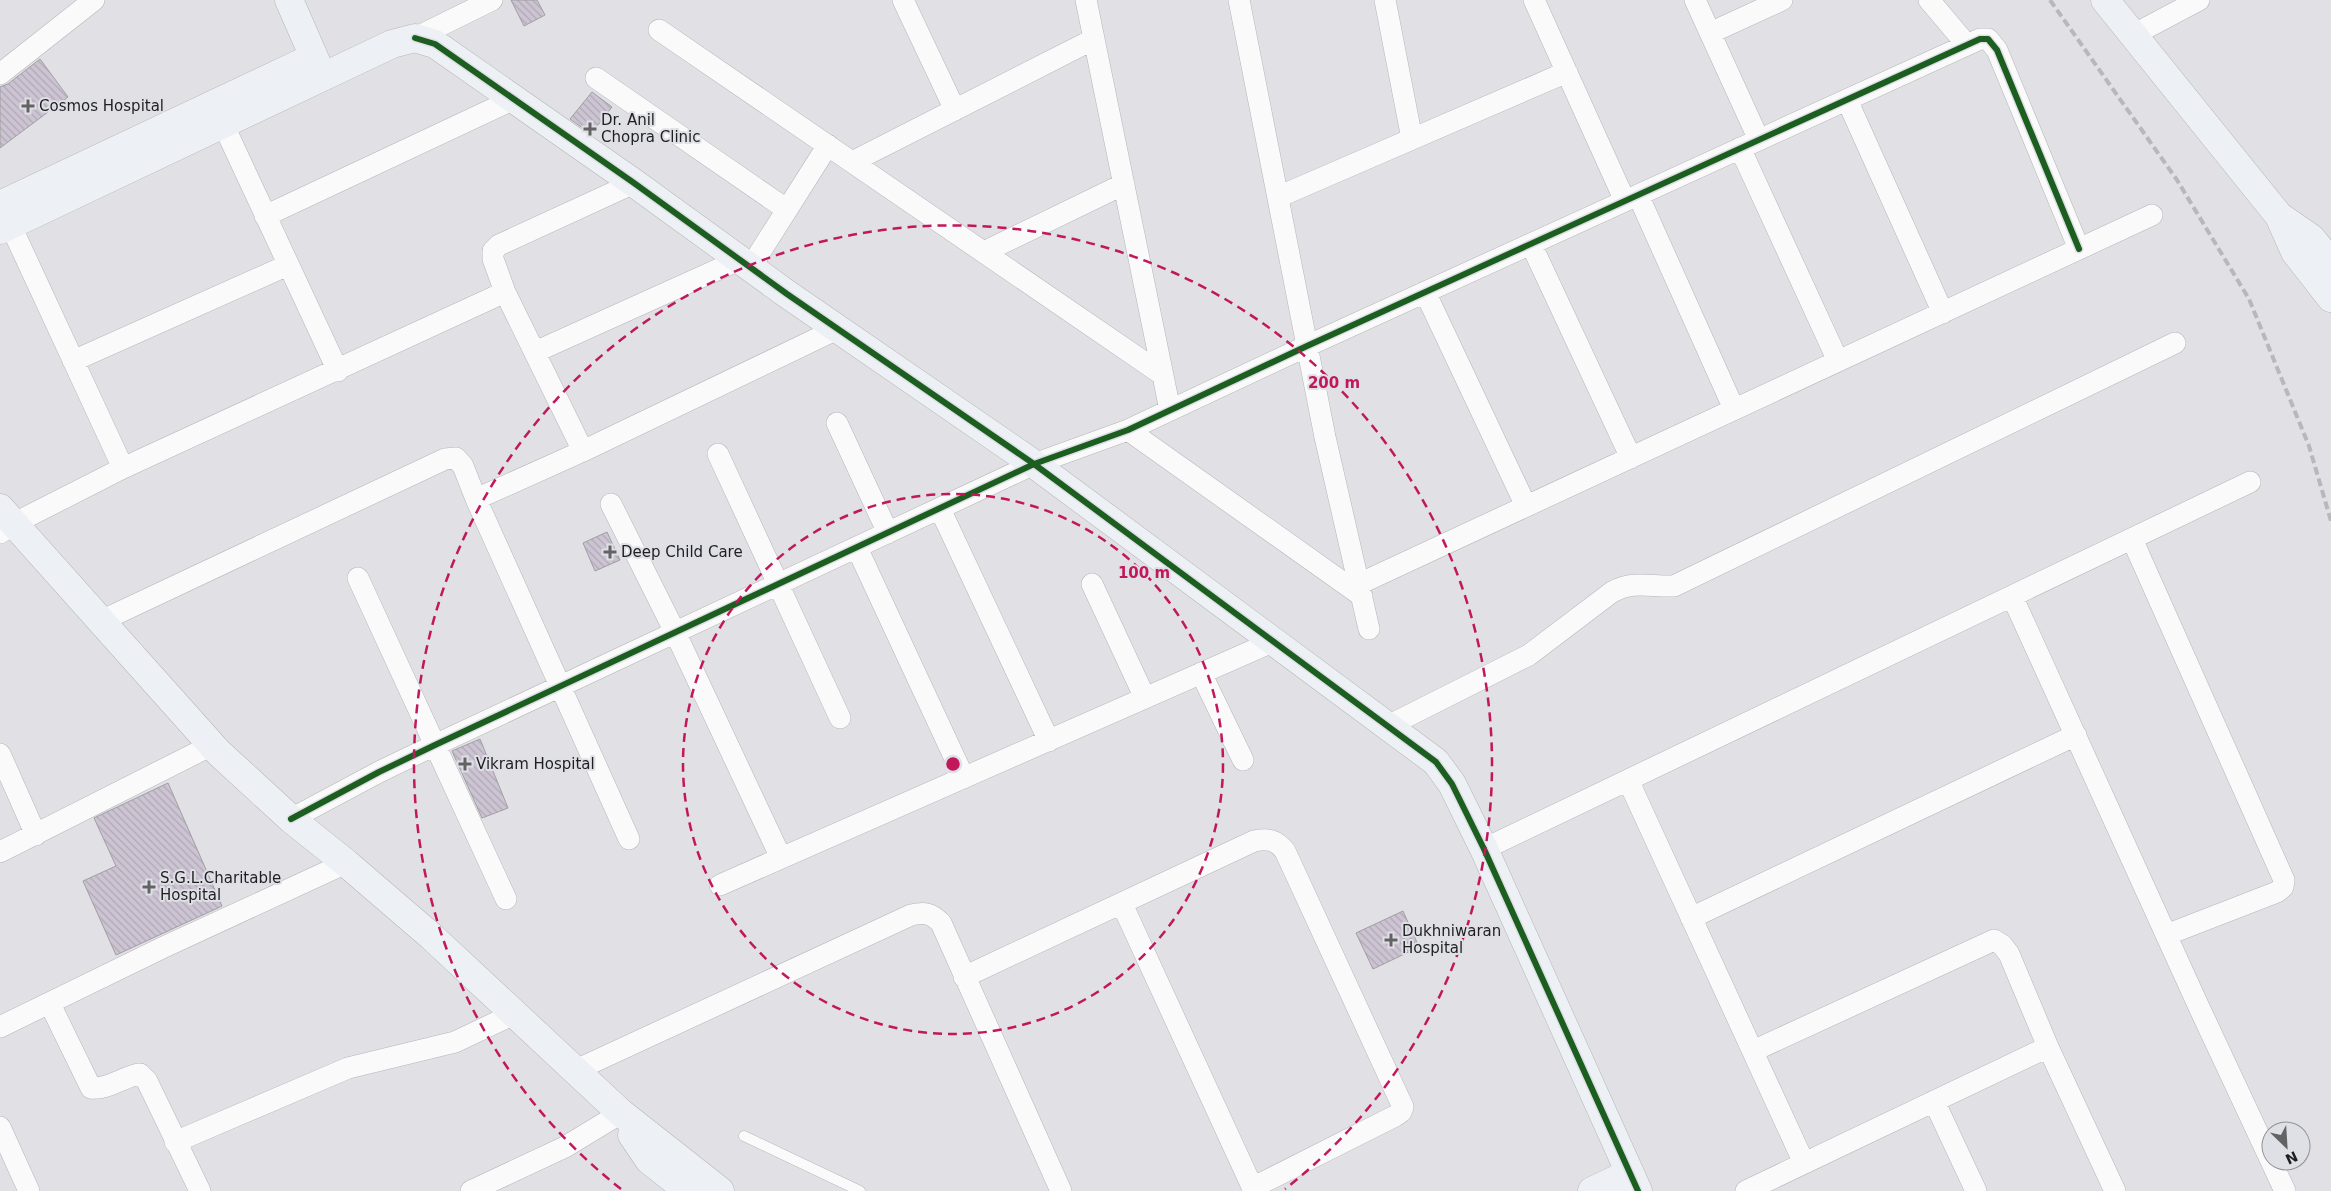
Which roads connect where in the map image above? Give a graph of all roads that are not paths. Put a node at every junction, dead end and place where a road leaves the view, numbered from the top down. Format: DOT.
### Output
graph roads {
  1 [pos="94,0"];
  2 [pos="289,0"];
  3 [pos="492,0"];
  4 [pos="903,0"];
  5 [pos="1086,0"];
  6 [pos="1239,0"];
  7 [pos="1385,0"];
  8 [pos="1534,0"];
  9 [pos="1696,0"];
  10 [pos="1782,0"];
  11 [pos="1929,0"];
  12 [pos="2104,0"];
  13 [pos="2199,0"];
  14 [pos="659,30"];
  15 [pos="1710,32"];
  16 [pos="2133,35"];
  17 [pos="415,38"];
  18 [pos="1094,39"];
  19 [pos="1967,45"];
  20 [pos="319,67"];
  21 [pos="1567,72"];
  22 [pos="0,74"];
  23 [pos="596,78"];
  24 [pos="512,100"];
  25 [pos="1847,100"];
  26 [pos="955,110"];
  27 [pos="223,124"];
  28 [pos="172,136"];
  29 [pos="1412,139"];
  30 [pos="1749,144"];
  31 [pos="828,145"];
  32 [pos="852,162"];
  33 [pos="634,183"];
  34 [pos="1124,184"];
  35 [pos="1278,197"];
  36 [pos="1632,198"];
  37 [pos="786,209"];
  38 [pos="265,216"];
  39 [pos="2152,216"];
  40 [pos="2279,216"];
  41 [pos="4,220"];
  42 [pos="1531,244"];
  43 [pos="2079,250"];
  44 [pos="984,252"];
  45 [pos="2331,262"];
  46 [pos="744,264"];
  47 [pos="288,265"];
  48 [pos="505,292"];
  49 [pos="1424,292"];
  50 [pos="2331,298"];
  51 [pos="1943,312"];
  52 [pos="837,329"];
  53 [pos="2175,342"];
  54 [pos="1307,346"];
  55 [pos="535,352"];
  56 [pos="73,361"];
  57 [pos="1838,361"];
  58 [pos="338,370"];
  59 [pos="1162,375"];
  60 [pos="1734,409"];
  61 [pos="1170,410"];
  62 [pos="837,423"];
  63 [pos="1128,430"];
  64 [pos="583,451"];
  65 [pos="718,454"];
  66 [pos="1630,458"];
  67 [pos="1034,464"];
  68 [pos="123,468"];
  69 [pos="2250,482"];
  70 [pos="476,500"];
  71 [pos="611,504"];
  72 [pos="1526,506"];
  73 [pos="940,509"];
  74 [pos="4,522"];
  75 [pos="888,533"];
  76 [pos="2132,539"];
  77 [pos="857,548"];
  78 [pos="358,578"];
  79 [pos="779,584"];
  80 [pos="1092,584"];
  81 [pos="1360,590"];
  82 [pos="2012,596"];
  83 [pos="101,621"];
  84 [pos="1369,629"];
  85 [pos="676,632"];
  86 [pos="1272,642"];
  87 [pos="1201,673"];
  88 [pos="560,686"];
  89 [pos="1145,698"];
  90 [pos="840,718"];
  91 [pos="1388,726"];
  92 [pos="2076,735"];
  93 [pos="1049,741"];
  94 [pos="212,745"];
  95 [pos="435,745"];
  96 [pos="0,754"];
  97 [pos="1243,760"];
  98 [pos="964,778"];
  99 [pos="1628,780"];
  100 [pos="291,819"];
  101 [pos="36,836"];
  102 [pos="629,839"];
  103 [pos="1484,849"];
  104 [pos="0,852"];
  105 [pos="781,858"];
  106 [pos="346,863"];
  107 [pos="720,885"];
  108 [pos="506,899"];
  109 [pos="1122,904"];
  110 [pos="1691,918"];
  111 [pos="2166,935"];
  112 [pos="964,977"];
  113 [pos="50,1004"];
  114 [pos="514,1014"];
  115 [pos="0,1027"];
  116 [pos="2048,1047"];
  117 [pos="1752,1051"];
  118 [pos="574,1071"];
  119 [pos="1934,1101"];
  120 [pos="621,1113"];
  121 [pos="0,1127"];
  122 [pos="744,1136"];
  123 [pos="175,1142"];
  124 [pos="650,1160"];
  125 [pos="1804,1163"];
  126 [pos="1634,1182"];
  127 [pos="1253,1189"];
  128 [pos="29,1191"];
  129 [pos="200,1191"];
  130 [pos="471,1191"];
  131 [pos="669,1191"];
  132 [pos="688,1191"];
  133 [pos="720,1191"];
  134 [pos="860,1191"];
  135 [pos="1061,1191"];
  136 [pos="1592,1191"];
  137 [pos="1746,1191"];
  138 [pos="1976,1191"];
  139 [pos="2115,1191"];
  140 [pos="2285,1191"];
  1 -- 22 [label="street"];
  2 -- 20 [label="street"];
  3 -- 17 [label="street"];
  4 -- 26 [label="street"];
  5 -- 18 [label="street"];
  6 -- 35 [label="street"];
  7 -- 29 [label="street"];
  8 -- 21 [label="street"];
  9 -- 15 [label="street"];
  10 -- 15 [label="street"];
  11 -- 19 [label="street"];
  12 -- 16 [label="street"];
  13 -- 16 [label="street"];
  14 -- 31 [label="street"];
  15 -- 30 [label="street"];
  16 -- 40 [label="street"];
  17 -- 20 [label="street"];
  17 -- 24 [label="street"];
  18 -- 26 [label="street"];
  18 -- 34 [label="street"];
  19 -- 25 [label="street"];
  19 -- 43 [label="street"];
  20 -- 27 [label="street"];
  20 -- 28 [label="street"];
  21 -- 29 [label="street"];
  21 -- 36 [label="street"];
  23 -- 37 [label="street"];
  24 -- 33 [label="street"];
  24 -- 38 [label="street"];
  25 -- 30 [label="street"];
  25 -- 51 [label="street"];
  26 -- 32 [label="street"];
  27 -- 28 [label="street"];
  27 -- 38 [label="street"];
  28 -- 41 [label="street"];
  29 -- 35 [label="street"];
  30 -- 36 [label="street"];
  30 -- 57 [label="street"];
  31 -- 32 [label="street"];
  31 -- 37 [label="street"];
  32 -- 44 [label="street"];
  33 -- 46 [label="street"];
  33 -- 48 [label="street"];
  34 -- 44 [label="street"];
  34 -- 59 [label="street"];
  35 -- 54 [label="street"];
  36 -- 42 [label="street"];
  36 -- 60 [label="street"];
  37 -- 46 [label="street"];
  38 -- 47 [label="street"];
  39 -- 43 [label="street"];
  40 -- 45 [label="street"];
  40 -- 50 [label="street"];
  41 -- 56 [label="street"];
  42 -- 49 [label="street"];
  42 -- 66 [label="street"];
  43 -- 51 [label="street"];
  44 -- 59 [label="street"];
  46 -- 52 [label="street"];
  46 -- 55 [label="street"];
  47 -- 56 [label="street"];
  47 -- 58 [label="street"];
  48 -- 55 [label="street"];
  48 -- 58 [label="street"];
  49 -- 54 [label="street"];
  49 -- 72 [label="street"];
  51 -- 57 [label="street"];
  52 -- 64 [label="street"];
  52 -- 67 [label="street"];
  53 -- 91 [label="street"];
  54 -- 61 [label="street"];
  54 -- 81 [label="street"];
  55 -- 64 [label="street"];
  56 -- 68 [label="street"];
  57 -- 60 [label="street"];
  58 -- 68 [label="street"];
  59 -- 61 [label="street"];
  60 -- 66 [label="street"];
  61 -- 63 [label="street"];
  62 -- 75 [label="street"];
  63 -- 67 [label="street"];
  63 -- 81 [label="street"];
  64 -- 70 [label="street"];
  65 -- 79 [label="street"];
  66 -- 72 [label="street"];
  67 -- 73 [label="street"];
  67 -- 86 [label="street"];
  68 -- 74 [label="street"];
  69 -- 76 [label="street"];
  70 -- 83 [label="street"];
  70 -- 88 [label="street"];
  71 -- 85 [label="street"];
  72 -- 81 [label="street"];
  73 -- 75 [label="street"];
  73 -- 93 [label="street"];
  74 -- 83 [label="street"];
  75 -- 77 [label="street"];
  76 -- 82 [label="street"];
  76 -- 111 [label="street"];
  77 -- 79 [label="street"];
  77 -- 98 [label="street"];
  78 -- 95 [label="street"];
  79 -- 85 [label="street"];
  79 -- 90 [label="street"];
  80 -- 89 [label="street"];
  81 -- 84 [label="street"];
  82 -- 92 [label="street"];
  82 -- 99 [label="street"];
  83 -- 94 [label="street"];
  85 -- 88 [label="street"];
  85 -- 105 [label="street"];
  86 -- 87 [label="street"];
  86 -- 91 [label="street"];
  87 -- 89 [label="street"];
  87 -- 97 [label="street"];
  88 -- 95 [label="street"];
  88 -- 102 [label="street"];
  89 -- 93 [label="street"];
  91 -- 103 [label="street"];
  92 -- 110 [label="street"];
  92 -- 111 [label="street"];
  93 -- 98 [label="street"];
  94 -- 100 [label="street"];
  94 -- 101 [label="street"];
  95 -- 100 [label="street"];
  95 -- 108 [label="street"];
  96 -- 101 [label="street"];
  98 -- 105 [label="street"];
  99 -- 103 [label="street"];
  99 -- 110 [label="street"];
  100 -- 106 [label="street"];
  101 -- 104 [label="street"];
  103 -- 126 [label="street"];
  105 -- 107 [label="street"];
  106 -- 113 [label="street"];
  106 -- 114 [label="street"];
  109 -- 112 [label="street"];
  109 -- 127 [label="street"];
  109 -- 127 [label="street"];
  110 -- 117 [label="street"];
  111 -- 140 [label="street"];
  112 -- 118 [label="street"];
  112 -- 135 [label="street"];
  113 -- 115 [label="street"];
  113 -- 123 [label="street"];
  114 -- 118 [label="street"];
  114 -- 123 [label="street"];
  116 -- 117 [label="street"];
  116 -- 119 [label="street"];
  116 -- 139 [label="street"];
  117 -- 125 [label="street"];
  118 -- 120 [label="street"];
  119 -- 125 [label="street"];
  119 -- 138 [label="street"];
  120 -- 124 [label="street"];
  120 -- 130 [label="street"];
  120 -- 133 [label="street"];
  121 -- 128 [label="street"];
  122 -- 134 [label="lane"];
  123 -- 129 [label="street"];
  124 -- 131 [label="lane"];
  124 -- 132 [label="street"];
  125 -- 137 [label="street"];
  126 -- 136 [label="street"];
}
